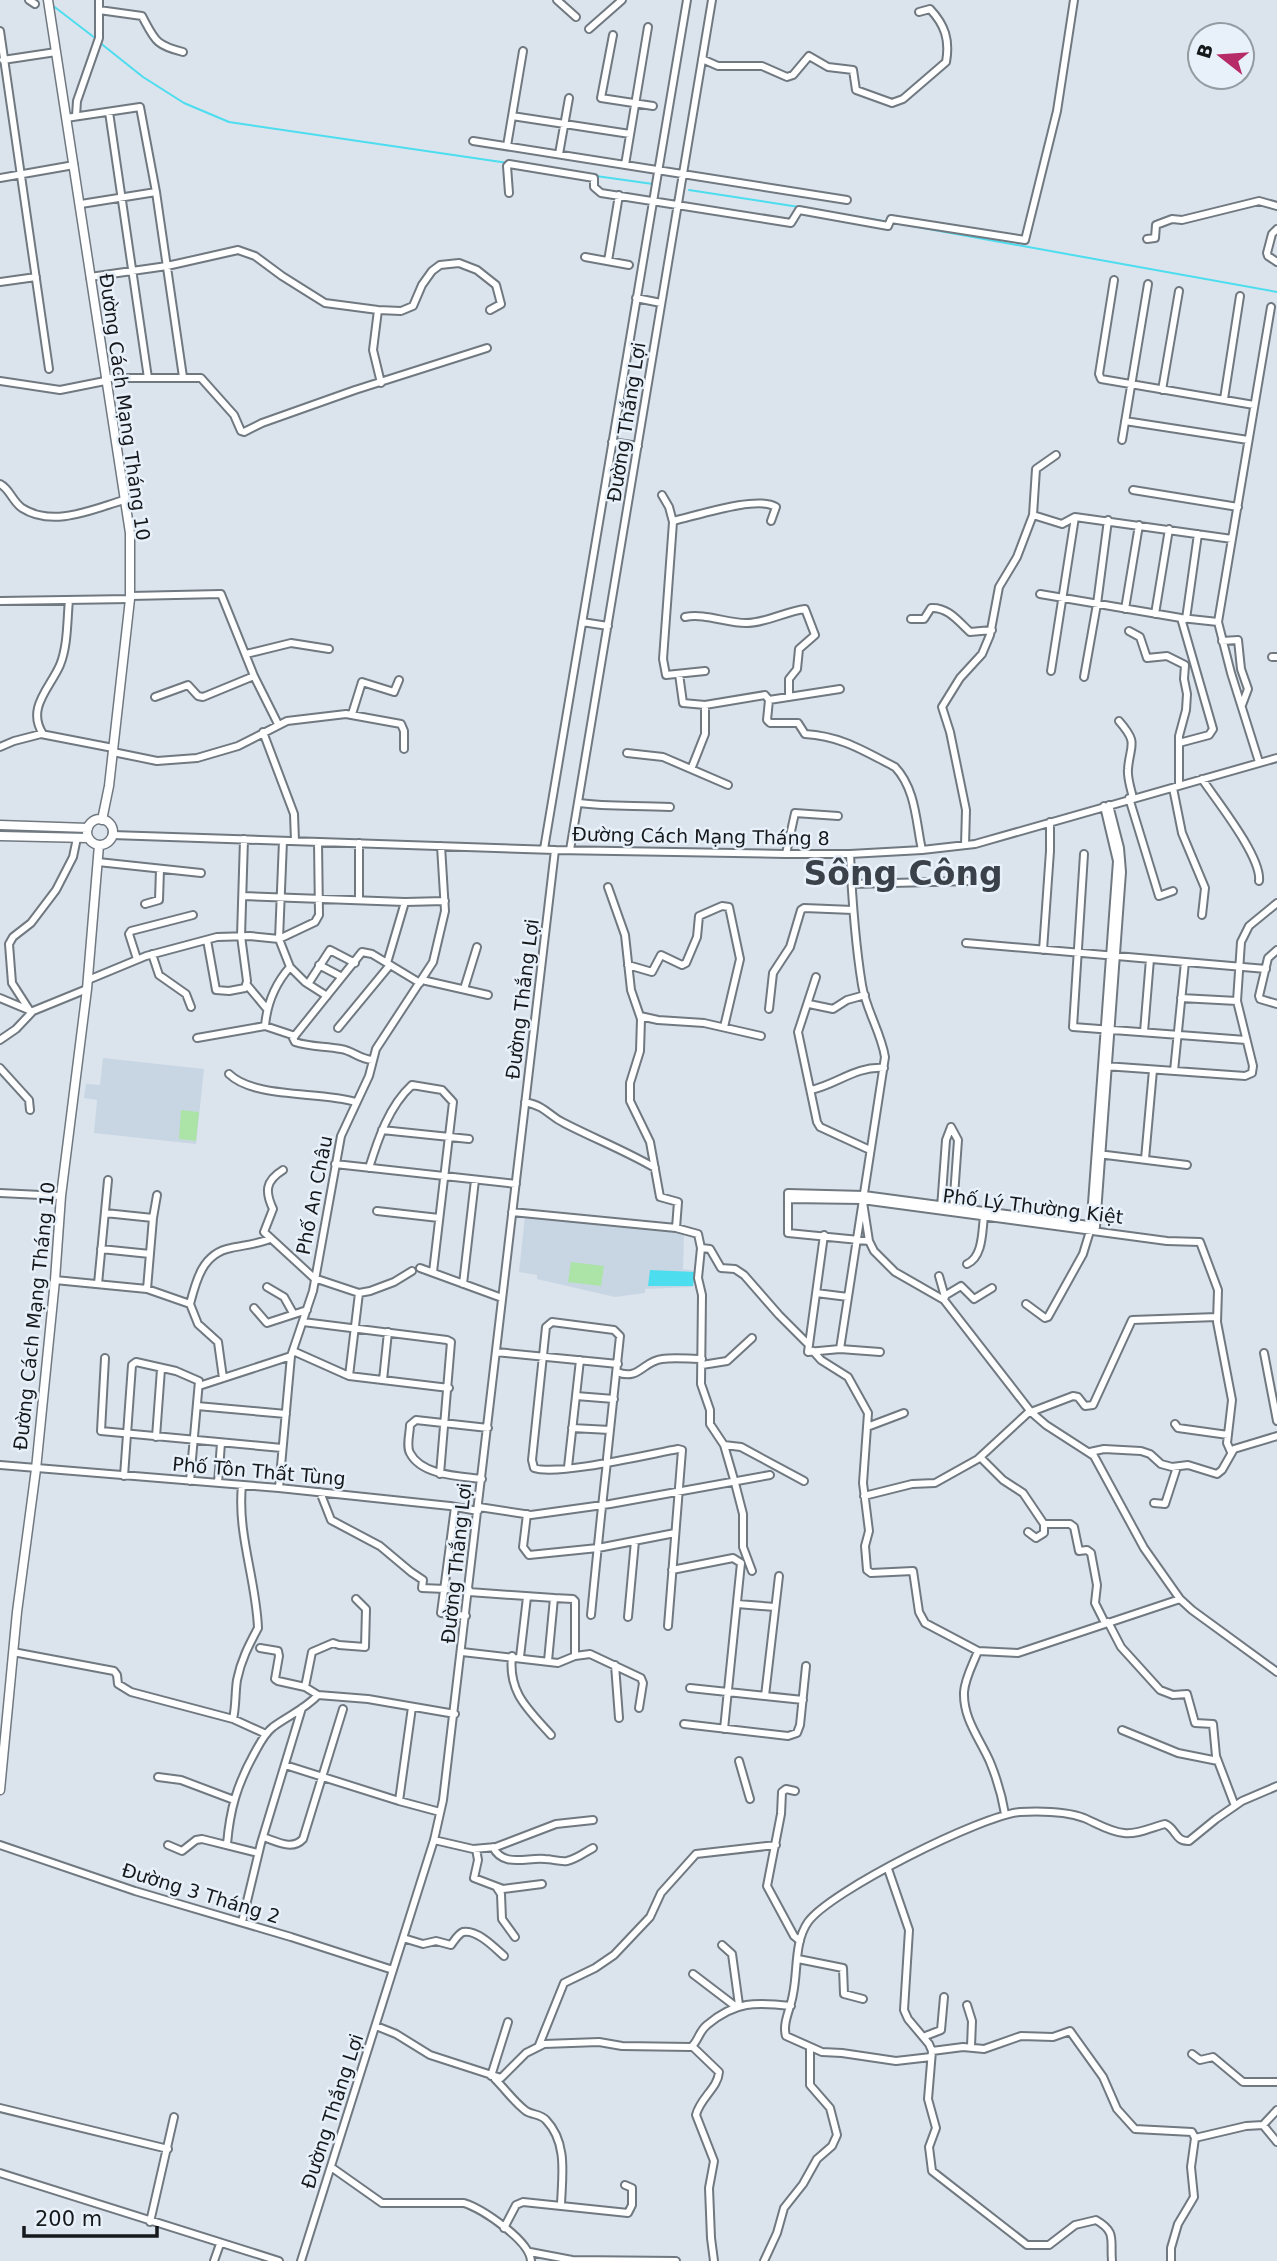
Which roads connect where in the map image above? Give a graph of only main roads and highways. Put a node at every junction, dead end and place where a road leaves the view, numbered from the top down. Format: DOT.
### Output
graph roads {
  1 [pos="48,0"];
  2 [pos="102,820"];
  3 [pos="0,825"];
  4 [pos="88,828"];
  5 [pos="0,836"];
  6 [pos="88,838"];
  7 [pos="99,845"];
  8 [pos="0,1790"];
  1 -- 2 [label="main road, Đường Cách Mạng Tháng 10"];
  2 -- 4 [label="main road"];
  2 -- 7 [label="main road"];
  3 -- 4 [label="main road"];
  4 -- 6 [label="main road"];
  5 -- 6 [label="main road"];
  6 -- 7 [label="main road"];
  7 -- 8 [label="main road, Đường Cách Mạng Tháng 10"];
}
